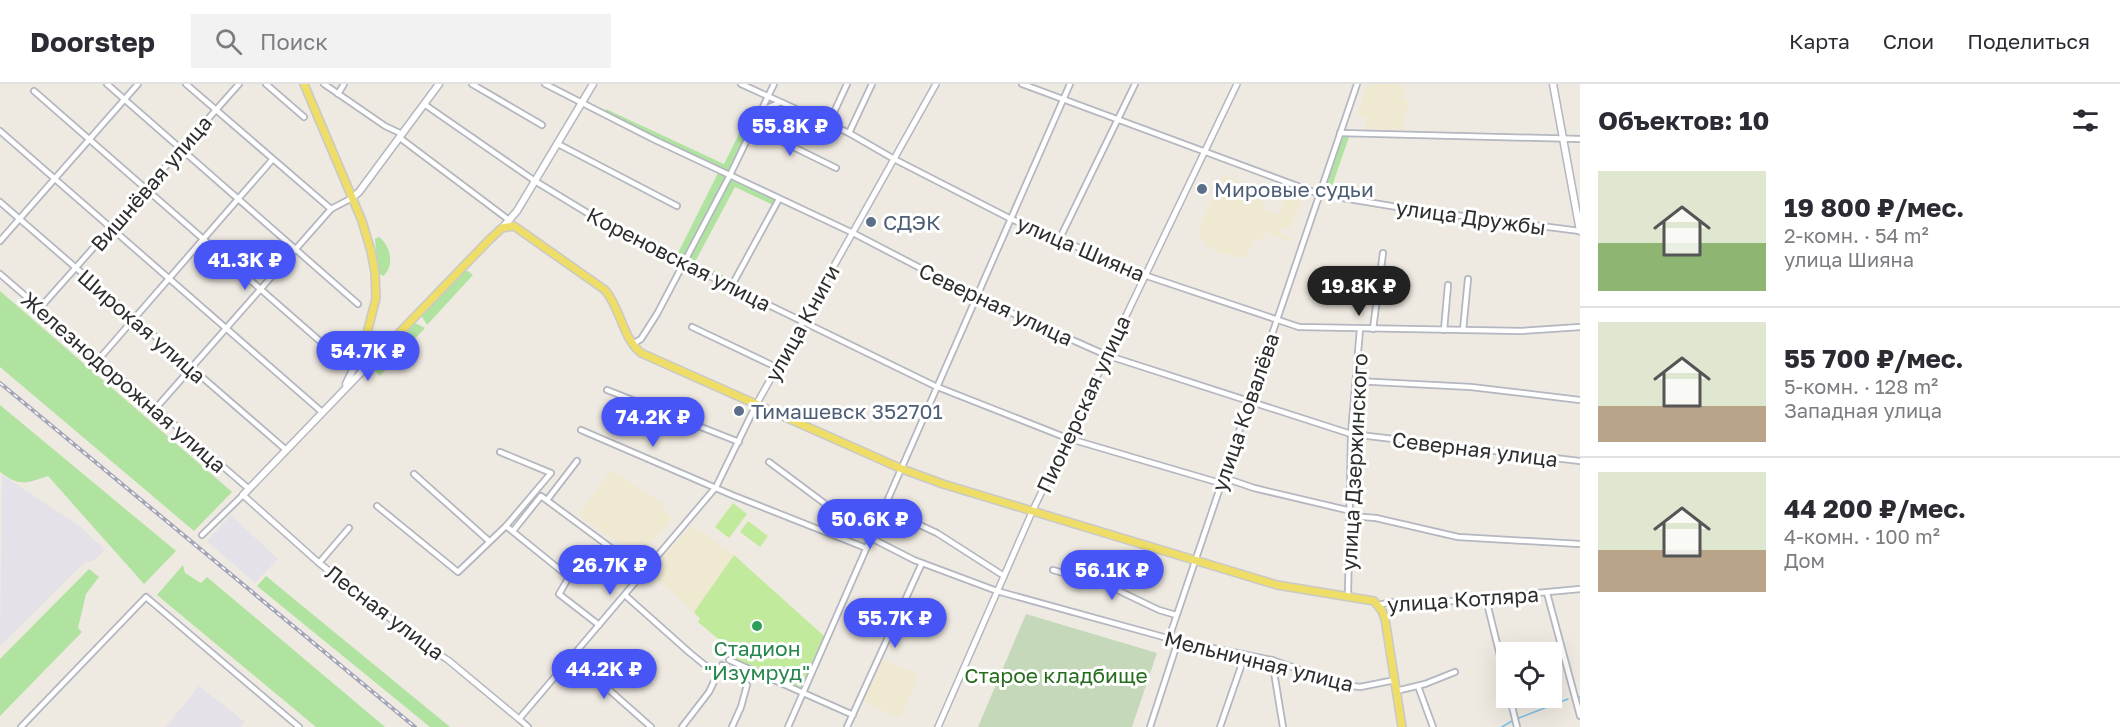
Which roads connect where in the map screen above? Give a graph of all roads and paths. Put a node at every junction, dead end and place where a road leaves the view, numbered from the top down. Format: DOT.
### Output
graph roads {
  1 [pos="107,84"];
  2 [pos="138,84"];
  3 [pos="186,84"];
  4 [pos="239,84"];
  5 [pos="266,84"];
  6 [pos="304,84"];
  7 [pos="324,84"];
  8 [pos="344,84"];
  9 [pos="439,84"];
  10 [pos="472,84"];
  11 [pos="544,84"];
  12 [pos="593,84"];
  13 [pos="741,84"];
  14 [pos="774,84"];
  15 [pos="847,84"];
  16 [pos="872,84"];
  17 [pos="936,84"];
  18 [pos="1022,84"];
  19 [pos="1070,84"];
  20 [pos="1135,84"];
  21 [pos="1237,84"];
  22 [pos="1357,84"];
  23 [pos="1553,84"];
  24 [pos="34,91"];
  25 [pos="338,94"];
  26 [pos="766,97"];
  27 [pos="124,100"];
  28 [pos="1064,100"];
  29 [pos="582,103"];
  30 [pos="780,103"];
  31 [pos="424,104"];
  32 [pos="215,110"];
  33 [pos="760,112"];
  34 [pos="304,117"];
  35 [pos="1118,120"];
  36 [pos="829,123"];
  37 [pos="542,125"];
  38 [pos="753,127"];
  39 [pos="0,131"];
  40 [pos="1340,132"];
  41 [pos="849,133"];
  42 [pos="401,136"];
  43 [pos="1562,138"];
  44 [pos="1580,138"];
  45 [pos="90,140"];
  46 [pos="558,144"];
  47 [pos="181,150"];
  48 [pos="1203,153"];
  49 [pos="894,159"];
  50 [pos="272,160"];
  51 [pos="836,168"];
  52 [pos="730,175"];
  53 [pos="55,180"];
  54 [pos="535,181"];
  55 [pos="145,190"];
  56 [pos="1319,194"];
  57 [pos="352,198"];
  58 [pos="778,199"];
  59 [pos="237,200"];
  60 [pos="0,202"];
  61 [pos="677,206"];
  62 [pos="331,209"];
  63 [pos="20,219"];
  64 [pos="1011,219"];
  65 [pos="512,223"];
  66 [pos="111,229"];
  67 [pos="1580,231"];
  68 [pos="853,233"];
  69 [pos="202,238"];
  70 [pos="1060,238"];
  71 [pos="0,241"];
  72 [pos="296,249"];
  73 [pos="1383,253"];
  74 [pos="683,264"];
  75 [pos="75,268"];
  76 [pos="0,274"];
  77 [pos="1144,275"];
  78 [pos="1468,279"];
  79 [pos="169,280"];
  80 [pos="1448,285"];
  81 [pos="731,287"];
  82 [pos="261,289"];
  83 [pos="976,297"];
  84 [pos="358,303"];
  85 [pos="39,309"];
  86 [pos="134,319"];
  87 [pos="1276,320"];
  88 [pos="802,322"];
  89 [pos="692,327"];
  90 [pos="1580,327"];
  91 [pos="1360,329"];
  92 [pos="1373,329"];
  93 [pos="226,330"];
  94 [pos="1444,330"];
  95 [pos="1463,330"];
  96 [pos="368,332"];
  97 [pos="632,345"];
  98 [pos="380,347"];
  99 [pos="363,349"];
  100 [pos="1106,355"];
  101 [pos="375,358"];
  102 [pos="99,359"];
  103 [pos="776,367"];
  104 [pos="191,369"];
  105 [pos="353,370"];
  106 [pos="1356,381"];
  107 [pos="935,386"];
  108 [pos="344,388"];
  109 [pos="607,390"];
  110 [pos="1248,400"];
  111 [pos="1580,400"];
  112 [pos="756,405"];
  113 [pos="156,408"];
  114 [pos="322,412"];
  115 [pos="581,429"];
  116 [pos="1352,434"];
  117 [pos="1067,438"];
  118 [pos="739,442"];
  119 [pos="285,449"];
  120 [pos="501,452"];
  121 [pos="576,461"];
  122 [pos="1580,461"];
  123 [pos="769,462"];
  124 [pos="902,469"];
  125 [pos="414,474"];
  126 [pos="1221,480"];
  127 [pos="716,487"];
  128 [pos="249,489"];
  129 [pos="243,495"];
  130 [pos="547,500"];
  131 [pos="377,506"];
  132 [pos="883,508"];
  133 [pos="1032,512"];
  134 [pos="1351,514"];
  135 [pos="506,526"];
  136 [pos="350,528"];
  137 [pos="513,531"];
  138 [pos="202,536"];
  139 [pos="871,538"];
  140 [pos="489,541"];
  141 [pos="1580,544"];
  142 [pos="866,548"];
  143 [pos="1193,561"];
  144 [pos="922,562"];
  145 [pos="319,563"];
  146 [pos="1053,570"];
  147 [pos="645,573"];
  148 [pos="1004,576"];
  149 [pos="1580,589"];
  150 [pos="997,591"];
  151 [pos="1547,593"];
  152 [pos="626,596"];
  153 [pos="1348,596"];
  154 [pos="1486,599"];
  155 [pos="1379,605"];
  156 [pos="1176,615"];
  157 [pos="599,625"];
  158 [pos="1169,638"];
  159 [pos="1178,641"];
  160 [pos="1496,642"];
  161 [pos="1245,655"];
  162 [pos="572,657"];
  163 [pos="729,660"];
  164 [pos="1272,660"];
  165 [pos="722,665"];
  166 [pos="718,672"];
  167 [pos="1455,672"];
  168 [pos="1395,680"];
  169 [pos="747,685"];
  170 [pos="1418,686"];
  171 [pos="1396,691"];
  172 [pos="802,693"];
  173 [pos="1512,708"];
  174 [pos="853,715"];
  175 [pos="1580,716"];
  176 [pos="519,719"];
  177 [pos="21,727"];
  178 [pos="299,727"];
  179 [pos="528,727"];
  180 [pos="651,727"];
  181 [pos="682,727"];
  182 [pos="732,727"];
  183 [pos="788,727"];
  184 [pos="847,727"];
  185 [pos="938,727"];
  186 [pos="1150,727"];
  187 [pos="1220,727"];
  188 [pos="1283,727"];
  189 [pos="1401,727"];
  190 [pos="1433,727"];
  191 [pos="1517,727"];
  1 -- 27 [label="street"];
  2 -- 27 [label="street"];
  3 -- 32 [label="street"];
  4 -- 32 [label="street, Вишнёвая улица"];
  5 -- 34 [label="street"];
  6 -- 57 [label="main road"];
  7 -- 25 [label="street"];
  8 -- 25 [label="street"];
  9 -- 31 [label="main road"];
  10 -- 37 [label="street"];
  11 -- 29 [label="street, Северная улица"];
  12 -- 29 [label="main road"];
  13 -- 26 [label="street, улица Шияна"];
  14 -- 26 [label="street"];
  15 -- 36 [label="street"];
  16 -- 41 [label="street"];
  17 -- 49 [label="street, улица Книги"];
  18 -- 28 [label="street, улица Дружбы"];
  19 -- 28 [label="street"];
  20 -- 35 [label="street"];
  21 -- 48 [label="street, Пионерская улица"];
  22 -- 40 [label="street, улица Ковалёва"];
  23 -- 43 [label="main road"];
  24 -- 45 [label="street"];
  25 -- 42 [label="street"];
  26 -- 30 [label="street, улица Шияна"];
  26 -- 33 [label="street"];
  27 -- 45 [label="street"];
  27 -- 47 [label="street"];
  28 -- 35 [label="street, улица Дружбы"];
  28 -- 64 [label="street"];
  29 -- 46 [label="main road"];
  29 -- 52 [label="street, Северная улица"];
  30 -- 33 [label="street"];
  30 -- 36 [label="street, улица Шияна"];
  31 -- 42 [label="main road"];
  31 -- 54 [label="street, Кореновская улица"];
  32 -- 47 [label="street, Вишнёвая улица"];
  32 -- 50 [label="street"];
  33 -- 38 [label="street"];
  35 -- 48 [label="street, улица Дружбы"];
  35 -- 70 [label="street"];
  36 -- 41 [label="street, улица Шияна"];
  38 -- 51 [label="street"];
  38 -- 52 [label="street"];
  39 -- 53 [label="street"];
  40 -- 43 [label="street"];
  40 -- 56 [label="street, улица Ковалёва"];
  41 -- 49 [label="street, улица Шияна"];
  42 -- 57 [label="main road"];
  42 -- 65 [label="street"];
  43 -- 44 [label="street"];
  43 -- 67 [label="main road"];
  45 -- 53 [label="street"];
  45 -- 55 [label="street"];
  46 -- 54 [label="main road"];
  46 -- 61 [label="street"];
  47 -- 55 [label="street, Вишнёвая улица"];
  47 -- 59 [label="street"];
  48 -- 56 [label="street, улица Дружбы"];
  48 -- 77 [label="street, Пионерская улица"];
  49 -- 64 [label="street, улица Шияна"];
  49 -- 68 [label="street, улица Книги"];
  50 -- 59 [label="street"];
  50 -- 62 [label="street"];
  52 -- 58 [label="street, Северная улица"];
  52 -- 74 [label="street"];
  53 -- 63 [label="street"];
  53 -- 66 [label="street"];
  54 -- 65 [label="main road"];
  54 -- 74 [label="street, Кореновская улица"];
  55 -- 66 [label="street, Вишнёвая улица"];
  55 -- 69 [label="street"];
  56 -- 67 [label="street, улица Дружбы"];
  56 -- 87 [label="street, улица Ковалёва"];
  57 -- 62 [label="street"];
  57 -- 96 [label="main road"];
  58 -- 68 [label="street, Северная улица"];
  58 -- 81 [label="street"];
  59 -- 69 [label="street"];
  59 -- 72 [label="street"];
  60 -- 63 [label="street, Широкая улица"];
  62 -- 72 [label="street"];
  63 -- 71 [label="street"];
  63 -- 75 [label="street, Широкая улица"];
  64 -- 70 [label="street, улица Шияна"];
  64 -- 83 [label="street"];
  65 -- 97 [label="main road"];
  65 -- 98 [label="main road"];
  66 -- 75 [label="street, Вишнёвая улица"];
  66 -- 79 [label="street"];
  68 -- 83 [label="street, Северная улица"];
  68 -- 88 [label="street, улица Книги"];
  69 -- 79 [label="street"];
  69 -- 82 [label="street"];
  70 -- 77 [label="street, улица Шияна"];
  72 -- 82 [label="street"];
  72 -- 84 [label="street"];
  73 -- 92 [label="street"];
  74 -- 81 [label="street, Кореновская улица"];
  74 -- 97 [label="street"];
  75 -- 85 [label="street, Вишнёвая улица"];
  75 -- 86 [label="street, Широкая улица"];
  76 -- 85 [label="street, Железнодорожная улица"];
  77 -- 87 [label="street, улица Шияна"];
  77 -- 100 [label="street, Пионерская улица"];
  78 -- 95 [label="street"];
  79 -- 86 [label="street"];
  79 -- 93 [label="street"];
  80 -- 94 [label="street"];
  81 -- 88 [label="street, Кореновская улица"];
  82 -- 93 [label="street"];
  82 -- 105 [label="street"];
  83 -- 100 [label="street, Северная улица"];
  83 -- 107 [label="street"];
  85 -- 102 [label="street, Железнодорожная улица"];
  86 -- 102 [label="street"];
  86 -- 104 [label="street, Широкая улица"];
  87 -- 91 [label="street, улица Шияна"];
  87 -- 110 [label="street, улица Ковалёва"];
  88 -- 103 [label="street, улица Книги"];
  88 -- 107 [label="street, Кореновская улица"];
  89 -- 103 [label="street"];
  90 -- 95 [label="street, улица Шияна"];
  91 -- 92 [label="street, улица Шияна"];
  91 -- 106 [label="street, улица Дзержинского"];
  92 -- 94 [label="street, улица Шияна"];
  93 -- 104 [label="street"];
  93 -- 114 [label="street"];
  94 -- 95 [label="street, улица Шияна"];
  96 -- 98 [label="main road"];
  96 -- 99 [label="main road"];
  97 -- 112 [label="main road, улица Котляра"];
  98 -- 99 [label="main road"];
  98 -- 101 [label="main road"];
  99 -- 101 [label="main road"];
  99 -- 105 [label="main road"];
  100 -- 110 [label="street, Северная улица"];
  100 -- 117 [label="street, Пионерская улица"];
  101 -- 108 [label="main road"];
  102 -- 113 [label="street, Железнодорожная улица"];
  103 -- 112 [label="street, улица Книги"];
  104 -- 113 [label="street"];
  104 -- 119 [label="street, Широкая улица"];
  105 -- 108 [label="main road"];
  106 -- 111 [label="street"];
  106 -- 116 [label="street, улица Дзержинского"];
  107 -- 117 [label="street, Кореновская улица"];
  107 -- 124 [label="street"];
  108 -- 114 [label="main road"];
  109 -- 118 [label="street"];
  110 -- 116 [label="street, Северная улица"];
  110 -- 126 [label="street, улица Ковалёва"];
  112 -- 118 [label="street, улица Книги"];
  112 -- 124 [label="main road, улица Котляра"];
  113 -- 128 [label="street, Железнодорожная улица"];
  114 -- 119 [label="main road"];
  115 -- 127 [label="street"];
  116 -- 122 [label="street, Северная улица"];
  116 -- 134 [label="street, улица Дзержинского"];
  117 -- 126 [label="street, Кореновская улица"];
  117 -- 133 [label="street, Пионерская улица"];
  118 -- 127 [label="street, улица Книги"];
  119 -- 128 [label="main road"];
  120 -- 135 [label="street"];
  121 -- 130 [label="street"];
  123 -- 139 [label="street, Мельничная улица"];
  124 -- 132 [label="street"];
  124 -- 133 [label="main road, улица Котляра"];
  125 -- 140 [label="street"];
  126 -- 134 [label="street, Кореновская улица"];
  126 -- 143 [label="street, улица Ковалёва"];
  127 -- 142 [label="street"];
  127 -- 147 [label="street, улица Книги"];
  128 -- 129 [label="main road"];
  129 -- 138 [label="street"];
  129 -- 145 [label="street, Лесная улица"];
  130 -- 137 [label="street"];
  130 -- 147 [label="street"];
  131 -- 140 [label="street"];
  132 -- 139 [label="street"];
  132 -- 148 [label="street"];
  133 -- 143 [label="main road, улица Котляра"];
  133 -- 148 [label="street, Пионерская улица"];
  134 -- 141 [label="street, Кореновская улица"];
  134 -- 153 [label="street, улица Дзержинского"];
  135 -- 137 [label="street"];
  135 -- 140 [label="street"];
  136 -- 145 [label="street"];
  137 -- 157 [label="street"];
  139 -- 142 [label="street"];
  139 -- 144 [label="street, Мельничная улица"];
  142 -- 172 [label="street"];
  143 -- 153 [label="main road, улица Котляра"];
  143 -- 156 [label="street, улица Ковалёва"];
  144 -- 150 [label="street, Мельничная улица"];
  144 -- 174 [label="street"];
  145 -- 176 [label="street, Лесная улица"];
  146 -- 156 [label="street"];
  147 -- 152 [label="street, улица Книги"];
  148 -- 150 [label="street, Пионерская улица"];
  149 -- 151 [label="street, улица Котляра"];
  150 -- 158 [label="street, Мельничная улица"];
  150 -- 185 [label="street, Пионерская улица"];
  151 -- 154 [label="street, улица Котляра"];
  151 -- 175 [label="street"];
  152 -- 157 [label="street, улица Книги"];
  152 -- 166 [label="street"];
  153 -- 155 [label="main road, улица Котляра"];
  154 -- 155 [label="street, улица Котляра"];
  154 -- 160 [label="street"];
  155 -- 168 [label="main road"];
  156 -- 158 [label="street, улица Ковалёва"];
  157 -- 162 [label="street, улица Книги"];
  158 -- 159 [label="street, Мельничная улица"];
  159 -- 161 [label="street, Мельничная улица"];
  159 -- 186 [label="street"];
  161 -- 164 [label="street, Мельничная улица"];
  161 -- 187 [label="street"];
  162 -- 176 [label="street, улица Книги"];
  162 -- 180 [label="street"];
  163 -- 172 [label="street"];
  164 -- 168 [label="street, Мельничная улица"];
  164 -- 188 [label="street"];
  165 -- 166 [label="street"];
  166 -- 181 [label="street"];
  167 -- 170 [label="street"];
  168 -- 171 [label="main road"];
  169 -- 182 [label="street"];
  170 -- 171 [label="street"];
  170 -- 190 [label="street"];
  171 -- 189 [label="main road"];
  172 -- 174 [label="street"];
  172 -- 183 [label="street"];
  173 -- 191 [label="street"];
  174 -- 184 [label="street"];
  176 -- 179 [label="street, Лесная улица"];
  177 -- 178 [label="street"];
}
